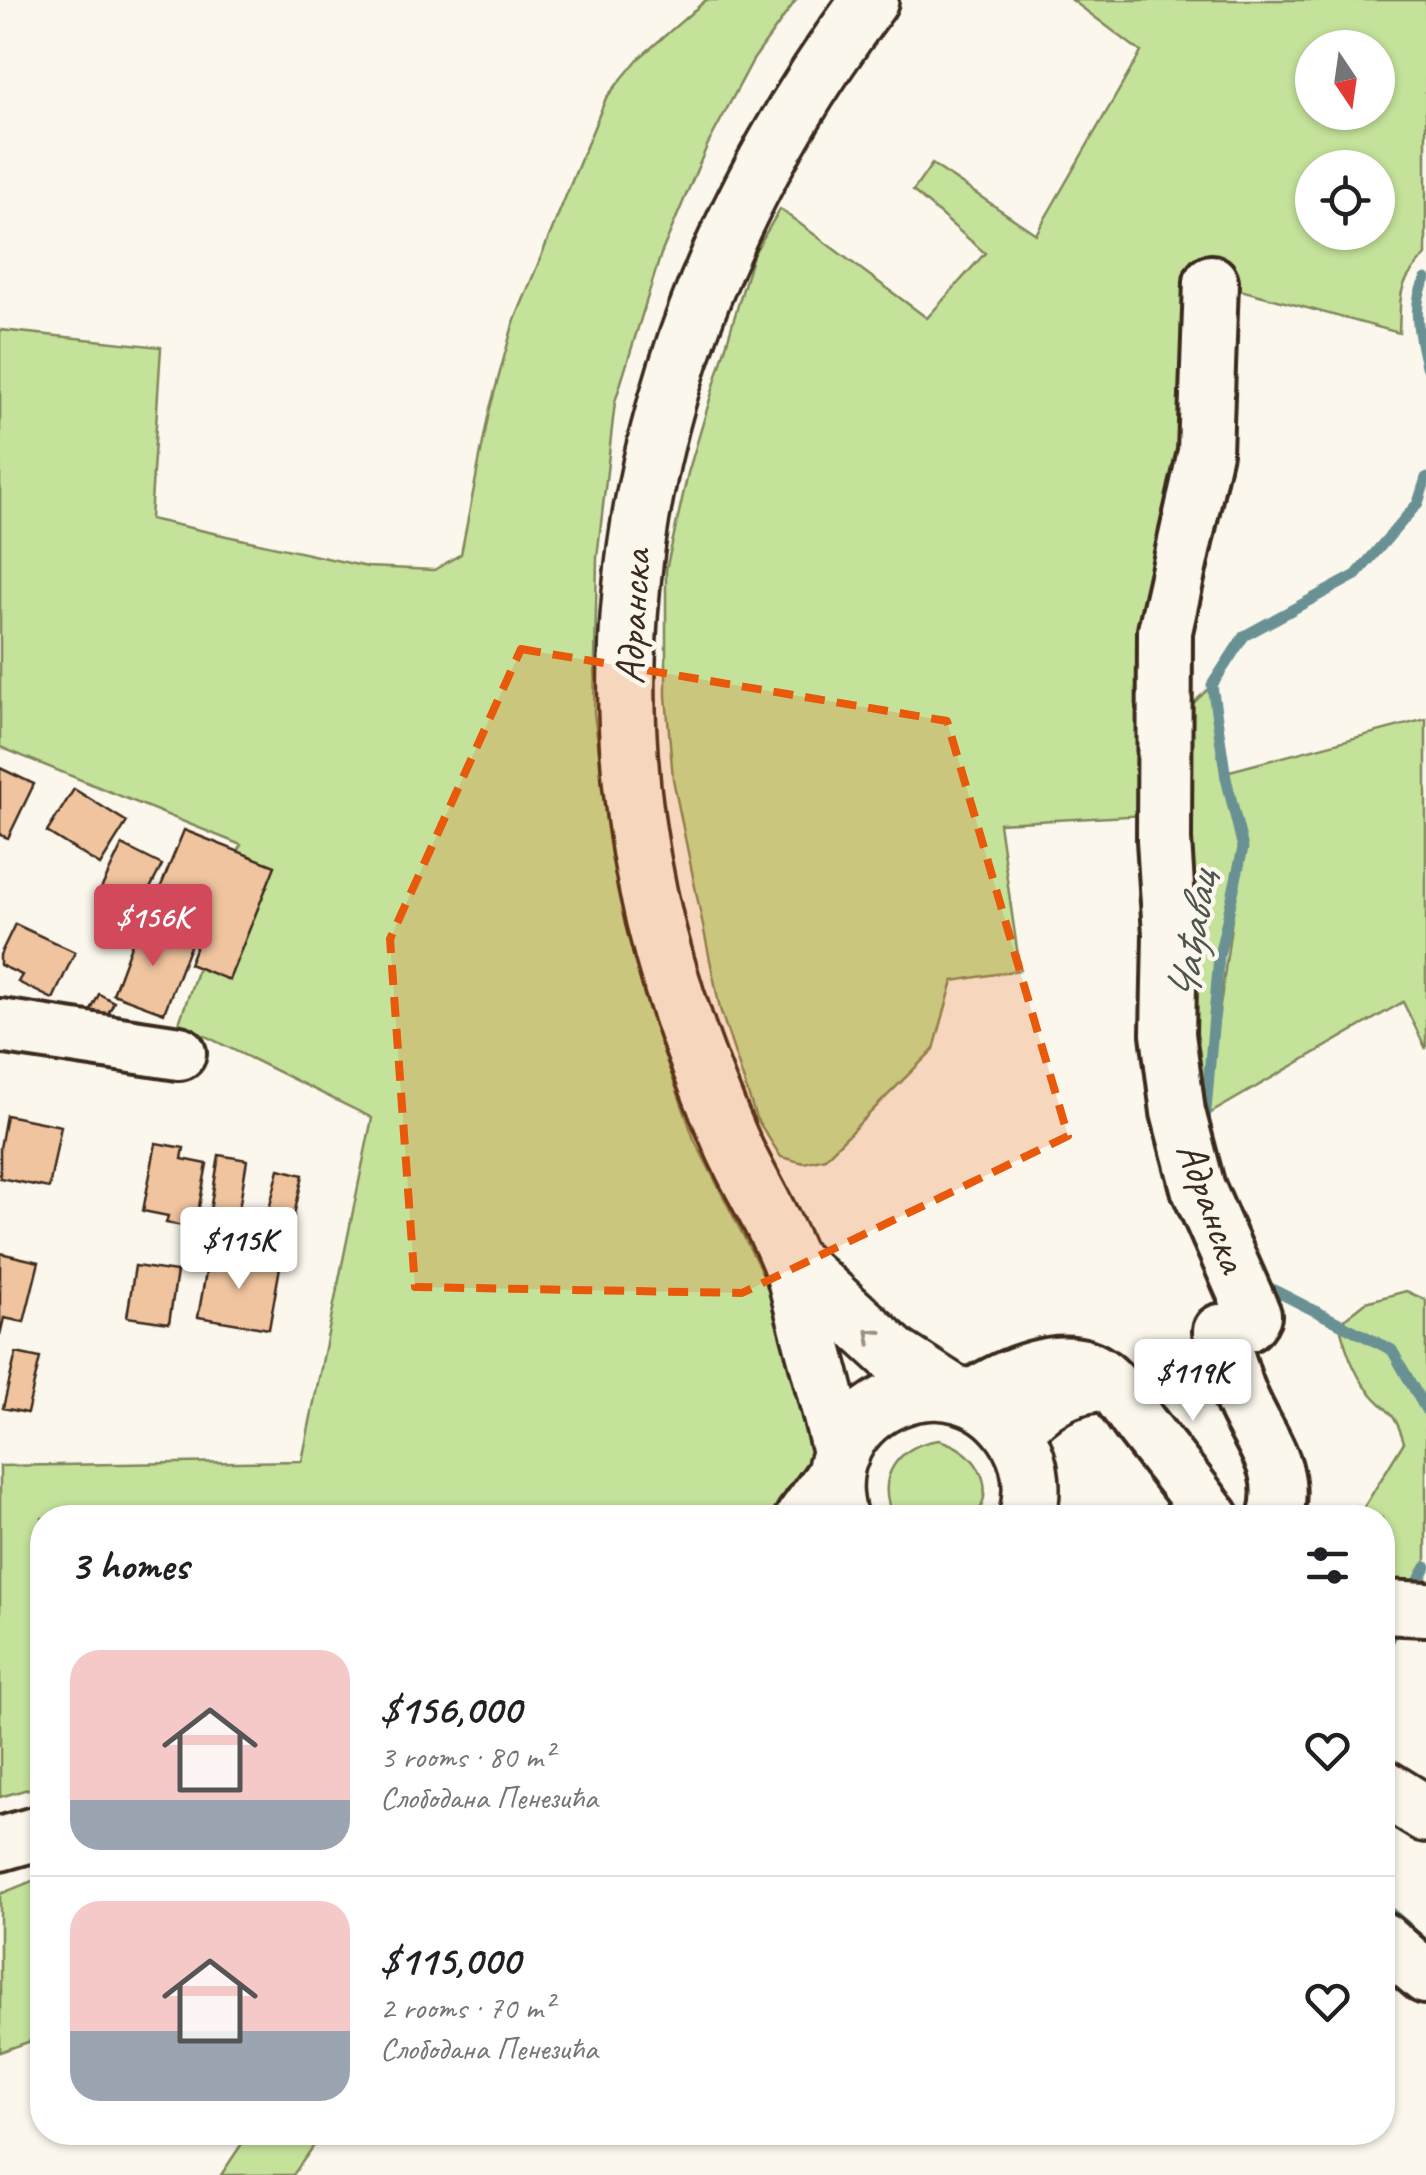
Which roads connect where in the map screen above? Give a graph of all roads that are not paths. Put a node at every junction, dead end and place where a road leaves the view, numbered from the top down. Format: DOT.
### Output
graph roads {
  1 [pos="870,0"];
  2 [pos="1210,282"];
  3 [pos="0,1026"];
  4 [pos="179,1053"];
  5 [pos="790,1259"];
  6 [pos="1109,1384"];
  7 [pos="960,1395"];
  8 [pos="1014,1433"];
  9 [pos="839,1481"];
  10 [pos="815,1505"];
  11 [pos="1036,1505"];
  12 [pos="1203,1505"];
  13 [pos="1278,1505"];
  14 [pos="1395,1608"];
  15 [pos="1426,1609"];
  16 [pos="1395,1795"];
  17 [pos="1426,1814"];
  18 [pos="30,1835"];
  19 [pos="0,1844"];
  20 [pos="1395,1950"];
  21 [pos="1426,1977"];
  1 -- 5 [label="main road, Адранска"];
  2 -- 13 [label="street, Адранска"];
  3 -- 4 [label="street"];
  7 -- 5 [label="main road, Адранска, one-way"];
  5 -- 9 [label="main road, Адранска"];
  6 -- 7 [label="street"];
  6 -- 8 [label="street"];
  6 -- 12 [label="street"];
  7 -- 8 [label="main road, Адранска"];
  7 -- 9 [label="main road"];
  8 -- 11 [label="main road"];
  9 -- 10 [label="street"];
  14 -- 15 [label="street"];
  16 -- 17 [label="main road"];
  18 -- 19 [label="street"];
  20 -- 21 [label="street"];
}
